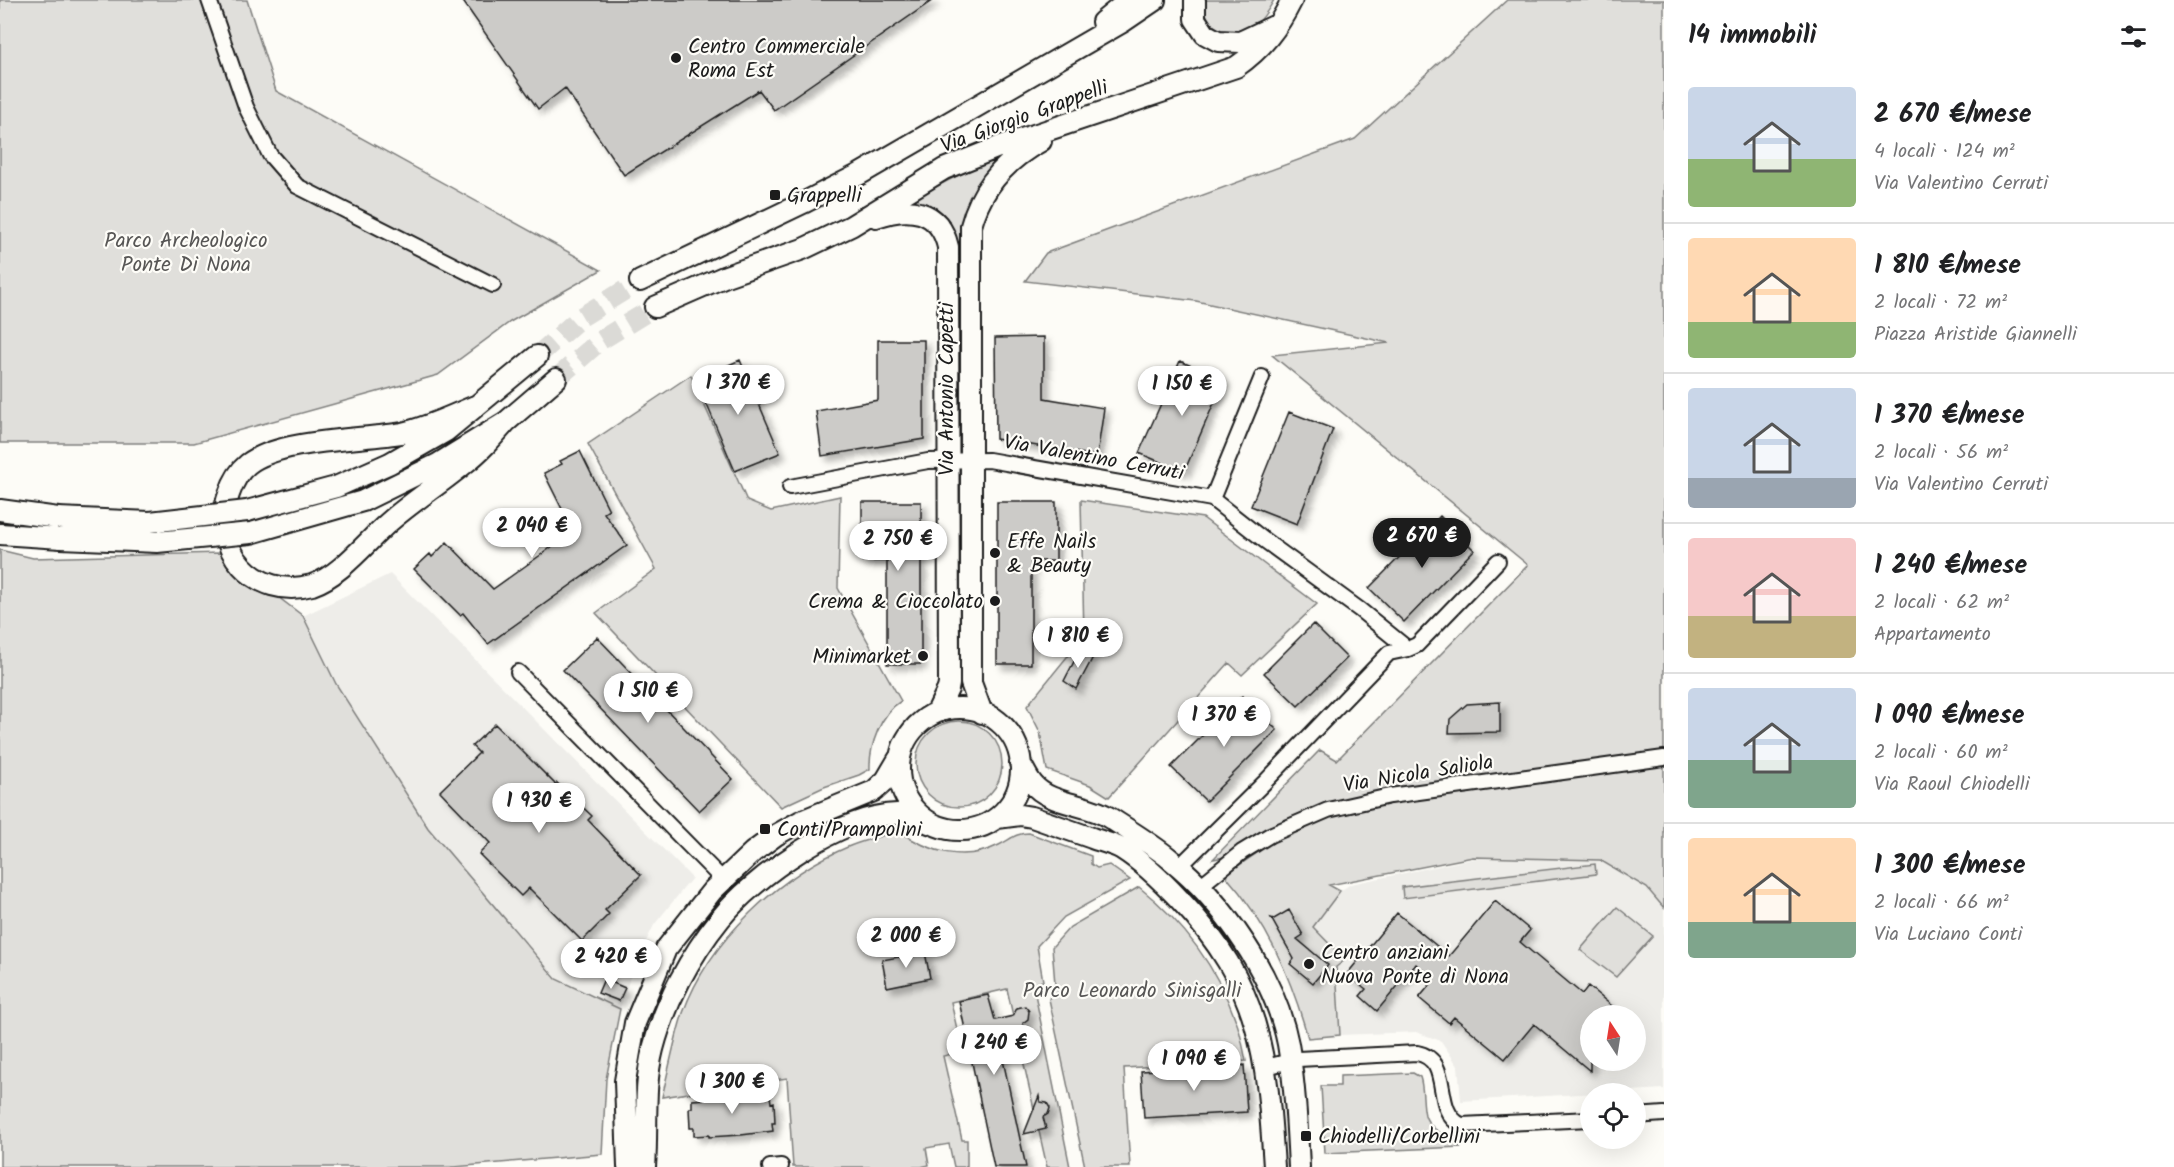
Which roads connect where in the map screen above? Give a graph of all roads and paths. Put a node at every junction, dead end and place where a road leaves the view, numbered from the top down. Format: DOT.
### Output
graph roads {
  1 [pos="209,0"];
  2 [pos="1129,0"];
  3 [pos="1155,0"];
  4 [pos="1195,0"];
  5 [pos="1292,0"];
  6 [pos="1281,22"];
  7 [pos="1050,63"];
  8 [pos="1084,119"];
  9 [pos="851,226"];
  10 [pos="640,280"];
  11 [pos="493,285"];
  12 [pos="655,307"];
  13 [pos="537,356"];
  14 [pos="1262,377"];
  15 [pos="556,379"];
  16 [pos="475,406"];
  17 [pos="506,422"];
  18 [pos="948,461"];
  19 [pos="969,461"];
  20 [pos="790,487"];
  21 [pos="1212,499"];
  22 [pos="0,510"];
  23 [pos="0,534"];
  24 [pos="1498,561"];
  25 [pos="1408,649"];
  26 [pos="518,672"];
  27 [pos="938,710"];
  28 [pos="982,713"];
  29 [pos="899,758"];
  30 [pos="1664,758"];
  31 [pos="1020,763"];
  32 [pos="997,818"];
  33 [pos="933,824"];
  34 [pos="1179,867"];
  35 [pos="718,885"];
  36 [pos="1200,886"];
  37 [pos="731,908"];
  38 [pos="1290,1061"];
  39 [pos="1266,1067"];
  40 [pos="1664,1114"];
  41 [pos="1646,1115"];
  42 [pos="1580,1119"];
  43 [pos="781,1166"];
  44 [pos="628,1167"];
  45 [pos="645,1167"];
  46 [pos="770,1167"];
  47 [pos="1274,1167"];
  48 [pos="1299,1167"];
  1 -- 11 [label="street"];
  2 -- 7 [label="main road"];
  3 -- 7 [label="main road"];
  4 -- 6 [label="main road"];
  5 -- 6 [label="main road, Via Giorgio Grappelli"];
  6 -- 8 [label="main road, Via Giorgio Grappelli"];
  7 -- 10 [label="main road, Via Giorgio Grappelli"];
  8 -- 9 [label="main road, Via Giorgio Grappelli"];
  8 -- 19 [label="main road, Via Antonio Capetti"];
  9 -- 12 [label="main road, Via Giorgio Grappelli"];
  9 -- 18 [label="main road, Via Antonio Capetti"];
  13 -- 16 [label="main road"];
  14 -- 21 [label="street"];
  15 -- 17 [label="main road"];
  16 -- 17 [label="main road"];
  16 -- 22 [label="main road, bridge"];
  17 -- 23 [label="main road, bridge"];
  18 -- 19 [label="street, Via Valentino Cerruti"];
  18 -- 20 [label="street, Via Antonio Capetti"];
  18 -- 27 [label="main road, Via Antonio Capetti"];
  19 -- 21 [label="street, Via Valentino Cerruti"];
  19 -- 28 [label="main road, Via Antonio Capetti"];
  21 -- 25 [label="street, Via Valentino Cerruti"];
  24 -- 25 [label="street"];
  25 -- 34 [label="street"];
  26 -- 35 [label="street"];
  27 -- 28 [label="main road"];
  27 -- 29 [label="main road"];
  28 -- 31 [label="main road"];
  29 -- 33 [label="main road"];
  29 -- 35 [label="main road"];
  30 -- 36 [label="street, Via Nicola Saliola"];
  31 -- 32 [label="main road"];
  31 -- 34 [label="main road"];
  32 -- 33 [label="main road"];
  32 -- 39 [label="main road"];
  33 -- 37 [label="main road"];
  34 -- 36 [label="main road"];
  35 -- 37 [label="street"];
  35 -- 44 [label="main road"];
  36 -- 38 [label="main road"];
  37 -- 45 [label="main road"];
  38 -- 39 [label="street"];
  38 -- 42 [label="street"];
  38 -- 48 [label="main road"];
  39 -- 47 [label="main road"];
  40 -- 41 [label="street"];
  43 -- 46 [label="street"];
}
